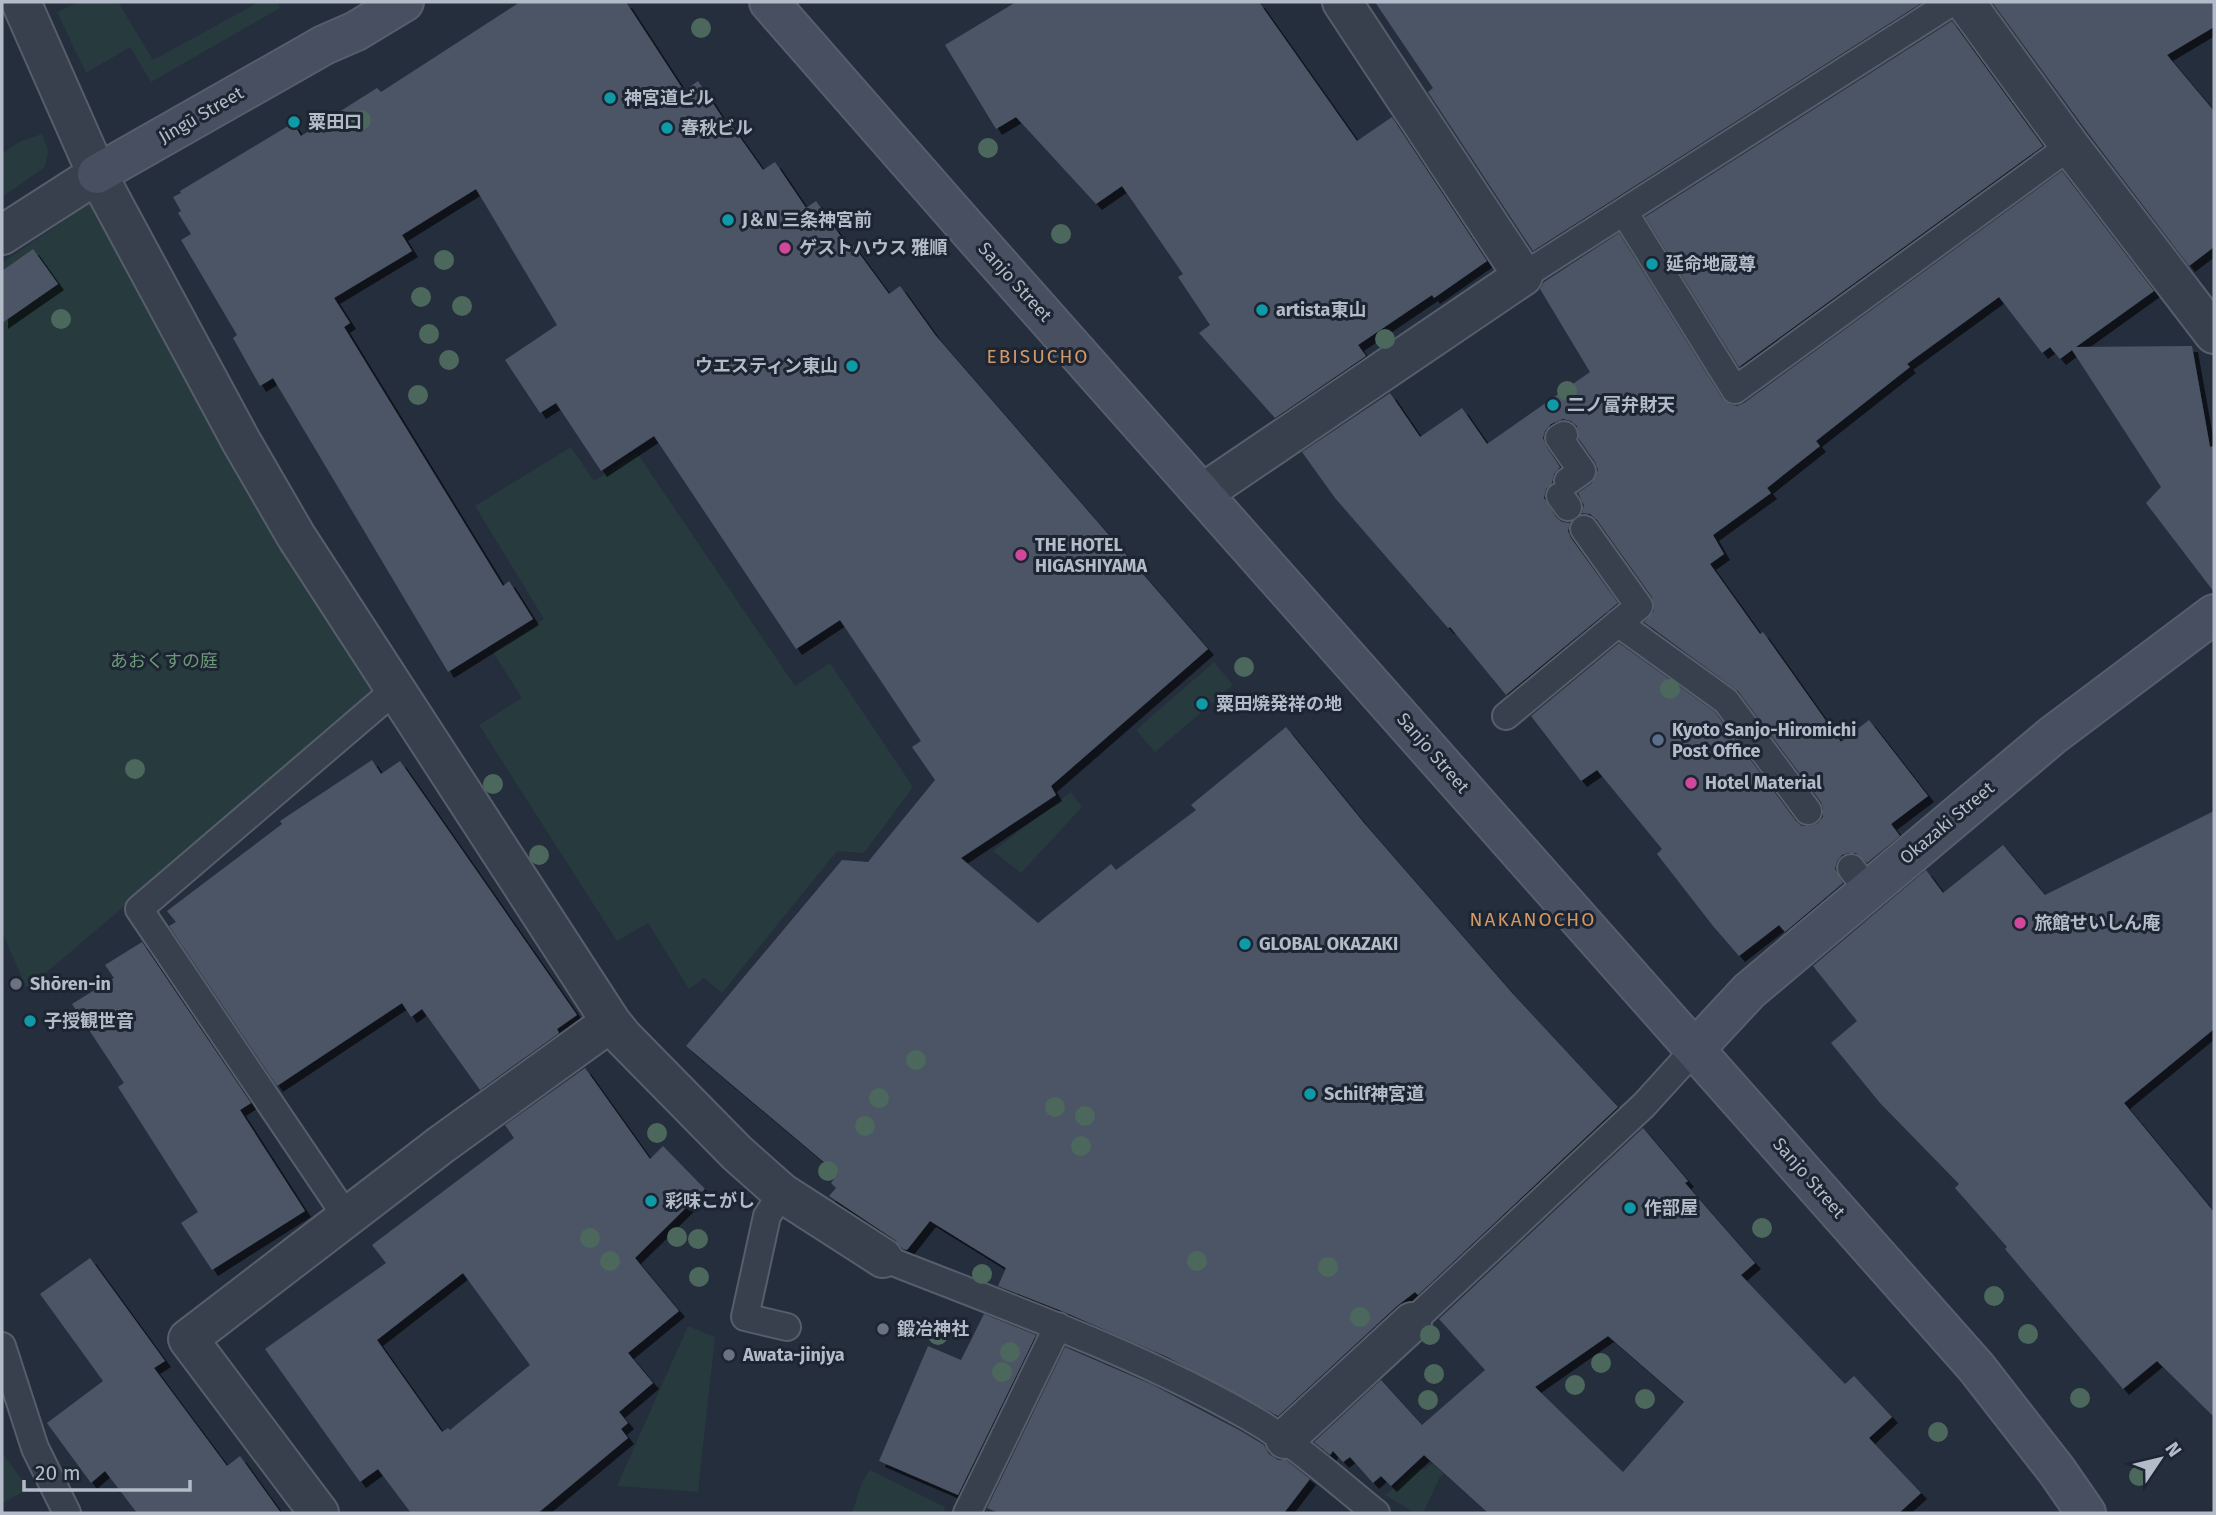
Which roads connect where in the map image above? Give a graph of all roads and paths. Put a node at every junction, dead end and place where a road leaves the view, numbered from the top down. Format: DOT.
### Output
graph roads {
  1 [pos="21,2"];
  2 [pos="404,2"];
  3 [pos="769,2"];
  4 [pos="1342,2"];
  5 [pos="1952,2"];
  6 [pos="1965,2"];
  7 [pos="2070,146"];
  8 [pos="97,174"];
  9 [pos="1624,212"];
  10 [pos="2,235"];
  11 [pos="1522,276"];
  12 [pos="2214,334"];
  13 [pos="1564,435"];
  14 [pos="1203,493"];
  15 [pos="1566,495"];
  16 [pos="1584,529"];
  17 [pos="2214,614"];
  18 [pos="1618,623"];
  19 [pos="396,689"];
  20 [pos="1506,716"];
  21 [pos="1808,811"];
  22 [pos="611,1022"];
  23 [pos="1695,1049"];
  24 [pos="782,1193"];
  25 [pos="346,1216"];
  26 [pos="883,1258"];
  27 [pos="1412,1322"];
  28 [pos="787,1326"];
  29 [pos="1058,1326"];
  30 [pos="2,1346"];
  31 [pos="1284,1439"];
  32 [pos="67,1513"];
  33 [pos="319,1513"];
  34 [pos="967,1513"];
  35 [pos="1376,1513"];
  36 [pos="2086,1513"];
  1 -- 8 [label="street"];
  2 -- 8 [label="main road, Jingū Street"];
  3 -- 14 [label="main road, Sanjo Street"];
  4 -- 11 [label="street"];
  5 -- 9 [label="lane"];
  6 -- 7 [label="street"];
  7 -- 9 [label="lane"];
  7 -- 12 [label="street"];
  8 -- 10 [label="street, Jingū Street"];
  8 -- 19 [label="street"];
  9 -- 11 [label="lane"];
  11 -- 14 [label="street"];
  13 -- 15 [label="lane"];
  14 -- 23 [label="main road, Sanjo Street"];
  16 -- 18 [label="lane"];
  17 -- 23 [label="main road, Okazaki Street"];
  18 -- 20 [label="lane"];
  18 -- 21 [label="lane"];
  19 -- 22 [label="street"];
  19 -- 25 [label="lane"];
  22 -- 24 [label="street"];
  22 -- 25 [label="street"];
  23 -- 27 [label="lane"];
  23 -- 36 [label="main road, Sanjo Street"];
  24 -- 26 [label="street"];
  24 -- 28 [label="lane"];
  25 -- 33 [label="street"];
  26 -- 29 [label="lane"];
  27 -- 31 [label="street"];
  29 -- 31 [label="lane"];
  29 -- 34 [label="lane"];
  30 -- 32 [label="lane"];
  31 -- 35 [label="lane"];
}
